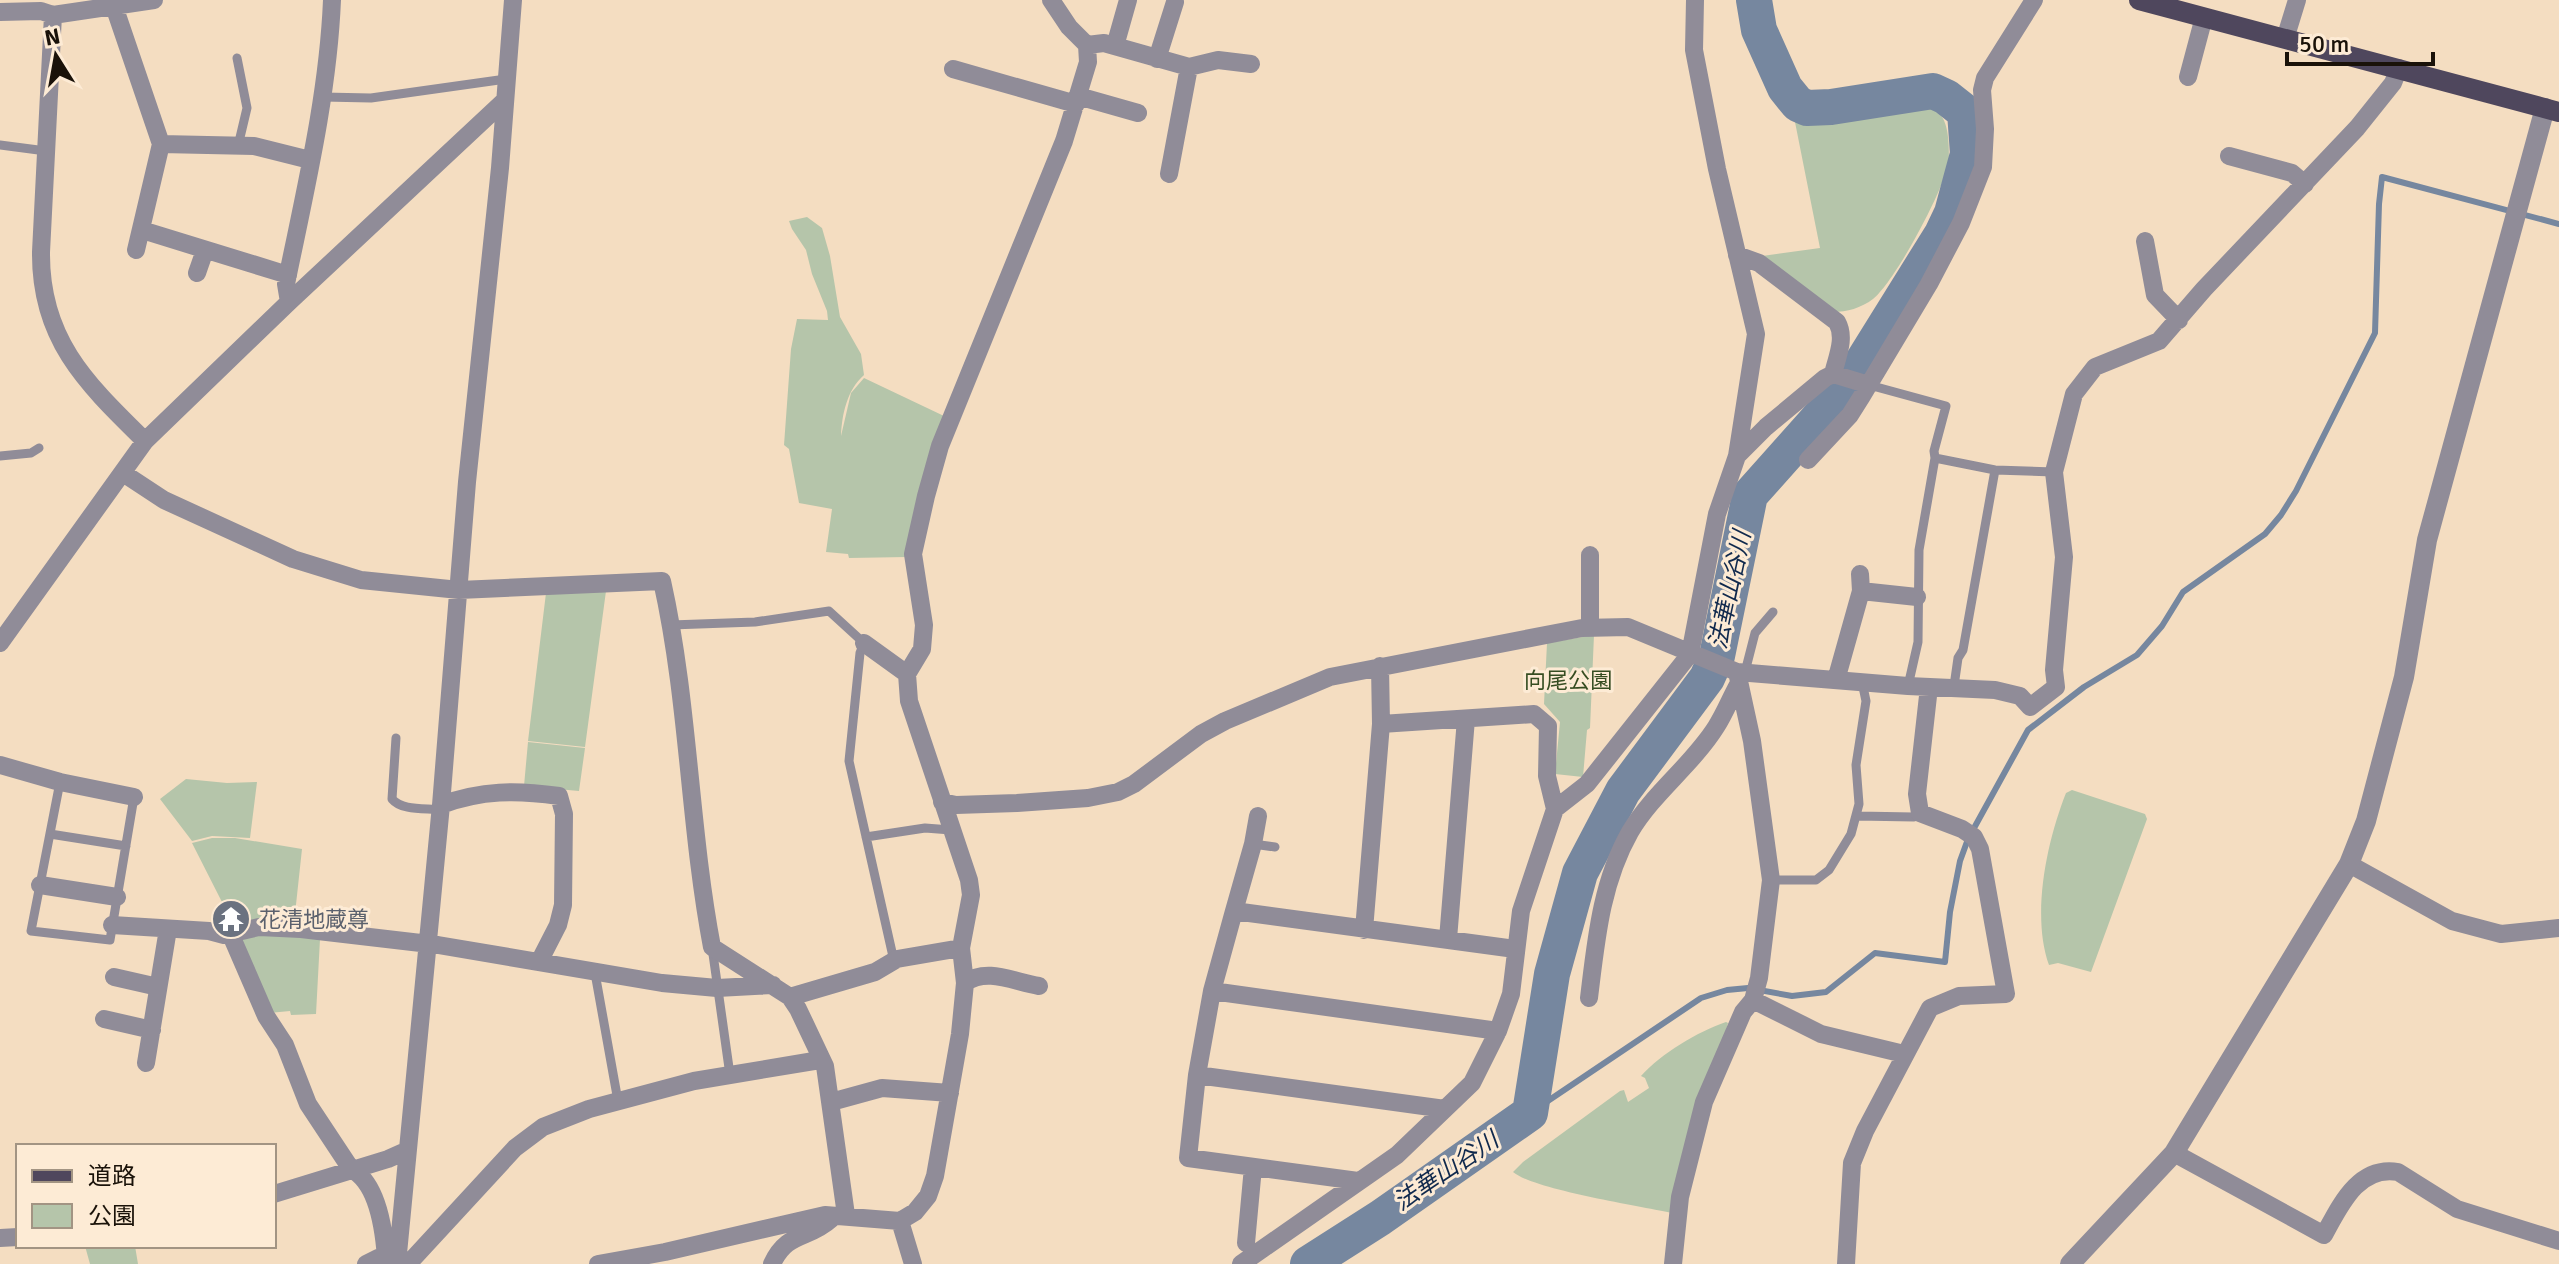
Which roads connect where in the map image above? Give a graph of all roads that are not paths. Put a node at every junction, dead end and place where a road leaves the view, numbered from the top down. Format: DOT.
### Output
graph roads {
  1 [pos="154,0"];
  2 [pos="332,0"];
  3 [pos="513,0"];
  4 [pos="1051,0"];
  5 [pos="1128,0"];
  6 [pos="1695,0"];
  7 [pos="2034,0"];
  8 [pos="2139,0"];
  9 [pos="2297,0"];
  10 [pos="1175,2"];
  11 [pos="114,6"];
  12 [pos="46,9"];
  13 [pos="0,12"];
  14 [pos="2204,17"];
  15 [pos="2285,39"];
  16 [pos="1087,45"];
  17 [pos="1115,46"];
  18 [pos="237,58"];
  19 [pos="1157,59"];
  20 [pos="1251,64"];
  21 [pos="1189,67"];
  22 [pos="2399,68"];
  23 [pos="953,69"];
  24 [pos="2188,77"];
  25 [pos="506,79"];
  26 [pos="323,97"];
  27 [pos="1077,100"];
  28 [pos="503,102"];
  29 [pos="2552,110"];
  30 [pos="1138,113"];
  31 [pos="161,144"];
  32 [pos="0,145"];
  33 [pos="238,146"];
  34 [pos="46,151"];
  35 [pos="2229,156"];
  36 [pos="310,160"];
  37 [pos="1169,174"];
  38 [pos="2305,184"];
  39 [pos="142,230"];
  40 [pos="2145,241"];
  41 [pos="136,250"];
  42 [pos="205,250"];
  43 [pos="1737,255"];
  44 [pos="197,273"];
  45 [pos="288,275"];
  46 [pos="289,302"];
  47 [pos="2179,320"];
  48 [pos="1833,374"];
  49 [pos="1869,385"];
  50 [pos="145,441"];
  51 [pos="39,448"];
  52 [pos="0,456"];
  53 [pos="1737,456"];
  54 [pos="1935,458"];
  55 [pos="1808,460"];
  56 [pos="1995,470"];
  57 [pos="2054,472"];
  58 [pos="123,473"];
  59 [pos="1590,555"];
  60 [pos="459,590"];
  61 [pos="1917,597"];
  62 [pos="1773,612"];
  63 [pos="671,625"];
  64 [pos="1590,627"];
  65 [pos="0,643"];
  66 [pos="864,643"];
  67 [pos="1690,654"];
  68 [pos="1380,666"];
  69 [pos="907,674"];
  70 [pos="1740,676"];
  71 [pos="1836,680"];
  72 [pos="1862,682"];
  73 [pos="1908,686"];
  74 [pos="1954,686"];
  75 [pos="1929,687"];
  76 [pos="1466,719"];
  77 [pos="1381,724"];
  78 [pos="396,738"];
  79 [pos="0,765"];
  80 [pos="60,782"];
  81 [pos="134,797"];
  82 [pos="942,802"];
  83 [pos="441,808"];
  84 [pos="1555,809"];
  85 [pos="1920,813"];
  86 [pos="1258,816"];
  87 [pos="1857,816"];
  88 [pos="951,830"];
  89 [pos="50,834"];
  90 [pos="866,837"];
  91 [pos="1253,844"];
  92 [pos="126,846"];
  93 [pos="1275,847"];
  94 [pos="2349,864"];
  95 [pos="1771,880"];
  96 [pos="40,885"];
  97 [pos="117,897"];
  98 [pos="1234,911"];
  99 [pos="112,925"];
  100 [pos="2559,928"];
  101 [pos="168,929"];
  102 [pos="1364,930"];
  103 [pos="230,933"];
  104 [pos="1448,939"];
  105 [pos="428,944"];
  106 [pos="712,947"];
  107 [pos="961,948"];
  108 [pos="1515,949"];
  109 [pos="894,961"];
  110 [pos="539,962"];
  111 [pos="595,973"];
  112 [pos="114,977"];
  113 [pos="965,983"];
  114 [pos="773,985"];
  115 [pos="1039,986"];
  116 [pos="158,987"];
  117 [pos="717,988"];
  118 [pos="1212,991"];
  119 [pos="790,997"];
  120 [pos="1589,998"];
  121 [pos="1753,1000"];
  122 [pos="104,1019"];
  123 [pos="152,1030"];
  124 [pos="1498,1031"];
  125 [pos="1904,1054"];
  126 [pos="820,1060"];
  127 [pos="146,1063"];
  128 [pos="730,1075"];
  129 [pos="1197,1075"];
  130 [pos="950,1093"];
  131 [pos="618,1101"];
  132 [pos="831,1102"];
  133 [pos="1445,1109"];
  134 [pos="406,1151"];
  135 [pos="2174,1153"];
  136 [pos="1253,1167"];
  137 [pos="351,1169"];
  138 [pos="1358,1181"];
  139 [pos="276,1193"];
  140 [pos="841,1215"];
  141 [pos="900,1221"];
  142 [pos="2559,1241"];
  143 [pos="1246,1243"];
  144 [pos="397,1260"];
  145 [pos="366,1264"];
  146 [pos="598,1264"];
  147 [pos="772,1264"];
  148 [pos="913,1264"];
  149 [pos="1241,1264"];
  150 [pos="1673,1264"];
  151 [pos="1846,1264"];
  152 [pos="2070,1264"];
  1 -- 11 [label="street"];
  2 -- 26 [label="street"];
  3 -- 25 [label="street"];
  4 -- 16 [label="street"];
  5 -- 17 [label="street"];
  6 -- 43 [label="street"];
  7 -- 49 [label="street"];
  8 -- 14 [label="main road"];
  9 -- 15 [label="street"];
  10 -- 19 [label="street"];
  11 -- 12 [label="street"];
  11 -- 31 [label="street"];
  12 -- 13 [label="street"];
  12 -- 34 [label="street"];
  14 -- 15 [label="main road"];
  14 -- 24 [label="street"];
  15 -- 22 [label="main road"];
  16 -- 17 [label="street"];
  16 -- 27 [label="street"];
  17 -- 19 [label="street"];
  18 -- 33 [label="lane"];
  19 -- 21 [label="street"];
  20 -- 21 [label="street"];
  21 -- 37 [label="street"];
  22 -- 29 [label="main road"];
  22 -- 38 [label="street"];
  23 -- 27 [label="street"];
  25 -- 26 [label="lane"];
  25 -- 28 [label="street"];
  26 -- 36 [label="street"];
  27 -- 30 [label="street"];
  27 -- 69 [label="street"];
  28 -- 46 [label="street"];
  28 -- 60 [label="street"];
  29 -- 94 [label="street"];
  31 -- 33 [label="street"];
  31 -- 39 [label="street"];
  32 -- 34 [label="lane"];
  33 -- 36 [label="street"];
  34 -- 50 [label="street"];
  35 -- 38 [label="street"];
  36 -- 45 [label="street"];
  38 -- 47 [label="street"];
  39 -- 41 [label="street"];
  39 -- 42 [label="street"];
  40 -- 47 [label="street"];
  42 -- 44 [label="street"];
  42 -- 45 [label="street"];
  43 -- 48 [label="street"];
  43 -- 53 [label="street"];
  45 -- 46 [label="street"];
  46 -- 50 [label="street"];
  47 -- 57 [label="street"];
  48 -- 49 [label="street"];
  48 -- 53 [label="street"];
  49 -- 54 [label="lane"];
  49 -- 55 [label="street"];
  50 -- 58 [label="street"];
  51 -- 52 [label="lane"];
  53 -- 67 [label="street"];
  54 -- 56 [label="lane"];
  54 -- 61 [label="lane"];
  56 -- 57 [label="lane"];
  56 -- 74 [label="lane"];
  57 -- 74 [label="street"];
  58 -- 60 [label="street"];
  58 -- 65 [label="street"];
  59 -- 64 [label="street"];
  60 -- 63 [label="street"];
  60 -- 83 [label="street"];
  61 -- 71 [label="street"];
  61 -- 73 [label="lane"];
  62 -- 70 [label="lane"];
  63 -- 66 [label="lane"];
  63 -- 106 [label="street"];
  64 -- 67 [label="street"];
  64 -- 68 [label="street"];
  66 -- 69 [label="street"];
  66 -- 90 [label="lane"];
  67 -- 70 [label="street"];
  67 -- 84 [label="street"];
  68 -- 77 [label="street"];
  68 -- 82 [label="street"];
  69 -- 82 [label="street"];
  70 -- 71 [label="street"];
  70 -- 95 [label="street"];
  70 -- 120 [label="street"];
  71 -- 72 [label="street"];
  72 -- 73 [label="street"];
  72 -- 87 [label="lane"];
  73 -- 75 [label="street"];
  74 -- 75 [label="street"];
  75 -- 85 [label="street"];
  76 -- 77 [label="street"];
  76 -- 84 [label="street"];
  76 -- 104 [label="street"];
  77 -- 102 [label="street"];
  78 -- 83 [label="lane"];
  79 -- 80 [label="street"];
  80 -- 81 [label="street"];
  80 -- 89 [label="lane"];
  81 -- 92 [label="lane"];
  82 -- 88 [label="street"];
  83 -- 105 [label="street"];
  83 -- 110 [label="street"];
  84 -- 108 [label="street"];
  85 -- 87 [label="lane"];
  85 -- 125 [label="street"];
  86 -- 91 [label="street"];
  87 -- 95 [label="lane"];
  88 -- 90 [label="lane"];
  88 -- 107 [label="street"];
  89 -- 92 [label="lane"];
  89 -- 96 [label="lane"];
  90 -- 109 [label="lane"];
  91 -- 93 [label="lane"];
  91 -- 98 [label="street"];
  92 -- 97 [label="lane"];
  94 -- 100 [label="street"];
  94 -- 135 [label="street"];
  95 -- 121 [label="street"];
  96 -- 97 [label="street"];
  96 -- 99 [label="lane"];
  97 -- 99 [label="lane"];
  98 -- 102 [label="street"];
  98 -- 118 [label="street"];
  99 -- 101 [label="street"];
  101 -- 103 [label="street"];
  101 -- 116 [label="street"];
  102 -- 104 [label="street"];
  103 -- 105 [label="street"];
  103 -- 137 [label="street"];
  104 -- 108 [label="street"];
  105 -- 110 [label="street"];
  105 -- 134 [label="street"];
  106 -- 114 [label="street"];
  106 -- 117 [label="lane"];
  107 -- 109 [label="street"];
  107 -- 113 [label="street"];
  108 -- 124 [label="street"];
  109 -- 119 [label="street"];
  110 -- 111 [label="street"];
  111 -- 117 [label="street"];
  111 -- 131 [label="lane"];
  112 -- 116 [label="street"];
  113 -- 115 [label="street"];
  113 -- 130 [label="street"];
  114 -- 117 [label="street"];
  114 -- 119 [label="street"];
  116 -- 123 [label="street"];
  117 -- 128 [label="lane"];
  118 -- 124 [label="street"];
  118 -- 129 [label="street"];
  119 -- 126 [label="street"];
  121 -- 125 [label="street"];
  121 -- 150 [label="street"];
  122 -- 123 [label="street"];
  123 -- 127 [label="street"];
  124 -- 133 [label="street"];
  125 -- 151 [label="street"];
  126 -- 128 [label="street"];
  126 -- 132 [label="street"];
  128 -- 131 [label="street"];
  129 -- 133 [label="street"];
  129 -- 136 [label="street"];
  130 -- 132 [label="street"];
  130 -- 141 [label="street"];
  131 -- 144 [label="street"];
  132 -- 140 [label="street"];
  133 -- 138 [label="street"];
  134 -- 137 [label="street"];
  134 -- 144 [label="street"];
  135 -- 142 [label="street"];
  135 -- 152 [label="street"];
  136 -- 138 [label="street"];
  136 -- 143 [label="street"];
  137 -- 139 [label="street"];
  137 -- 144 [label="street"];
  138 -- 149 [label="street"];
  140 -- 141 [label="street"];
  140 -- 146 [label="street"];
  140 -- 147 [label="street"];
  141 -- 148 [label="street"];
  144 -- 145 [label="street"];
}
